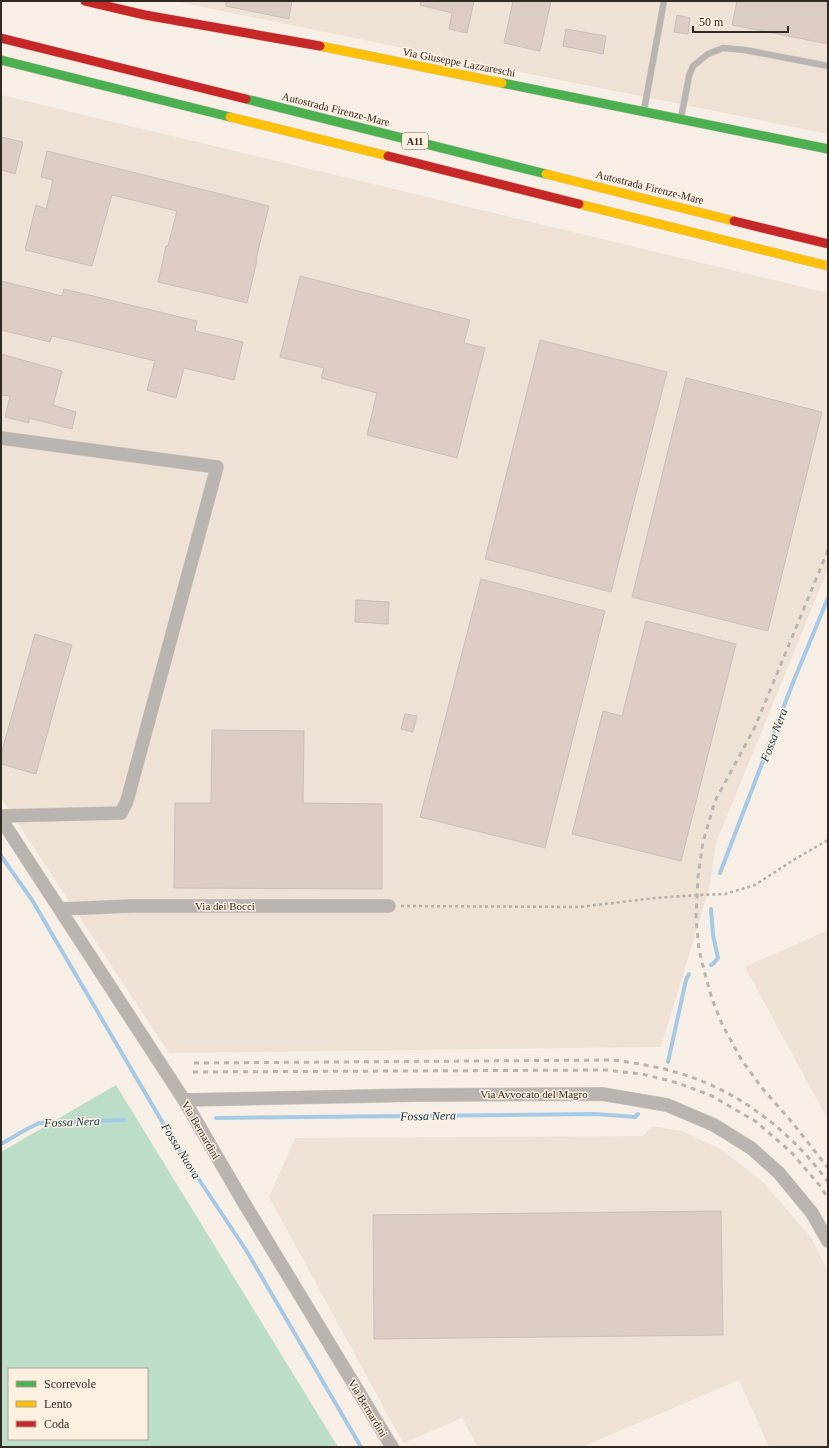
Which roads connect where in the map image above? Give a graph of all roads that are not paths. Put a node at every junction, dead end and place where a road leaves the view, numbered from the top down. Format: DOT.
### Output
graph roads {
  1 [pos="85,1"];
  2 [pos="664,1"];
  3 [pos="1,38"];
  4 [pos="1,60"];
  5 [pos="828,66"];
  6 [pos="644,112"];
  7 [pos="680,119"];
  8 [pos="828,149"];
  9 [pos="828,244"];
  10 [pos="828,266"];
  11 [pos="1,438"];
  12 [pos="1,818"];
  13 [pos="389,906"];
  14 [pos="60,909"];
  15 [pos="184,1100"];
  16 [pos="828,1241"];
  17 [pos="392,1447"];
  1 -- 6 [label="main road, Via Giuseppe Lazzareschi"];
  2 -- 6 [label="lane"];
  3 -- 9 [label="main road, Autostrada Firenze-Mare / A11"];
  4 -- 10 [label="main road, A11"];
  5 -- 7 [label="lane"];
  6 -- 7 [label="main road, Via Giuseppe Lazzareschi"];
  7 -- 8 [label="main road, Via Giuseppe Lazzareschi"];
  11 -- 12 [label="street"];
  12 -- 14 [label="street, Via Bernardini"];
  13 -- 14 [label="street, Via dei Bocci"];
  14 -- 15 [label="street, Via Bernardini"];
  15 -- 16 [label="street, Via Avvocato del Magro"];
  15 -- 17 [label="street, Via Bernardini"];
}
